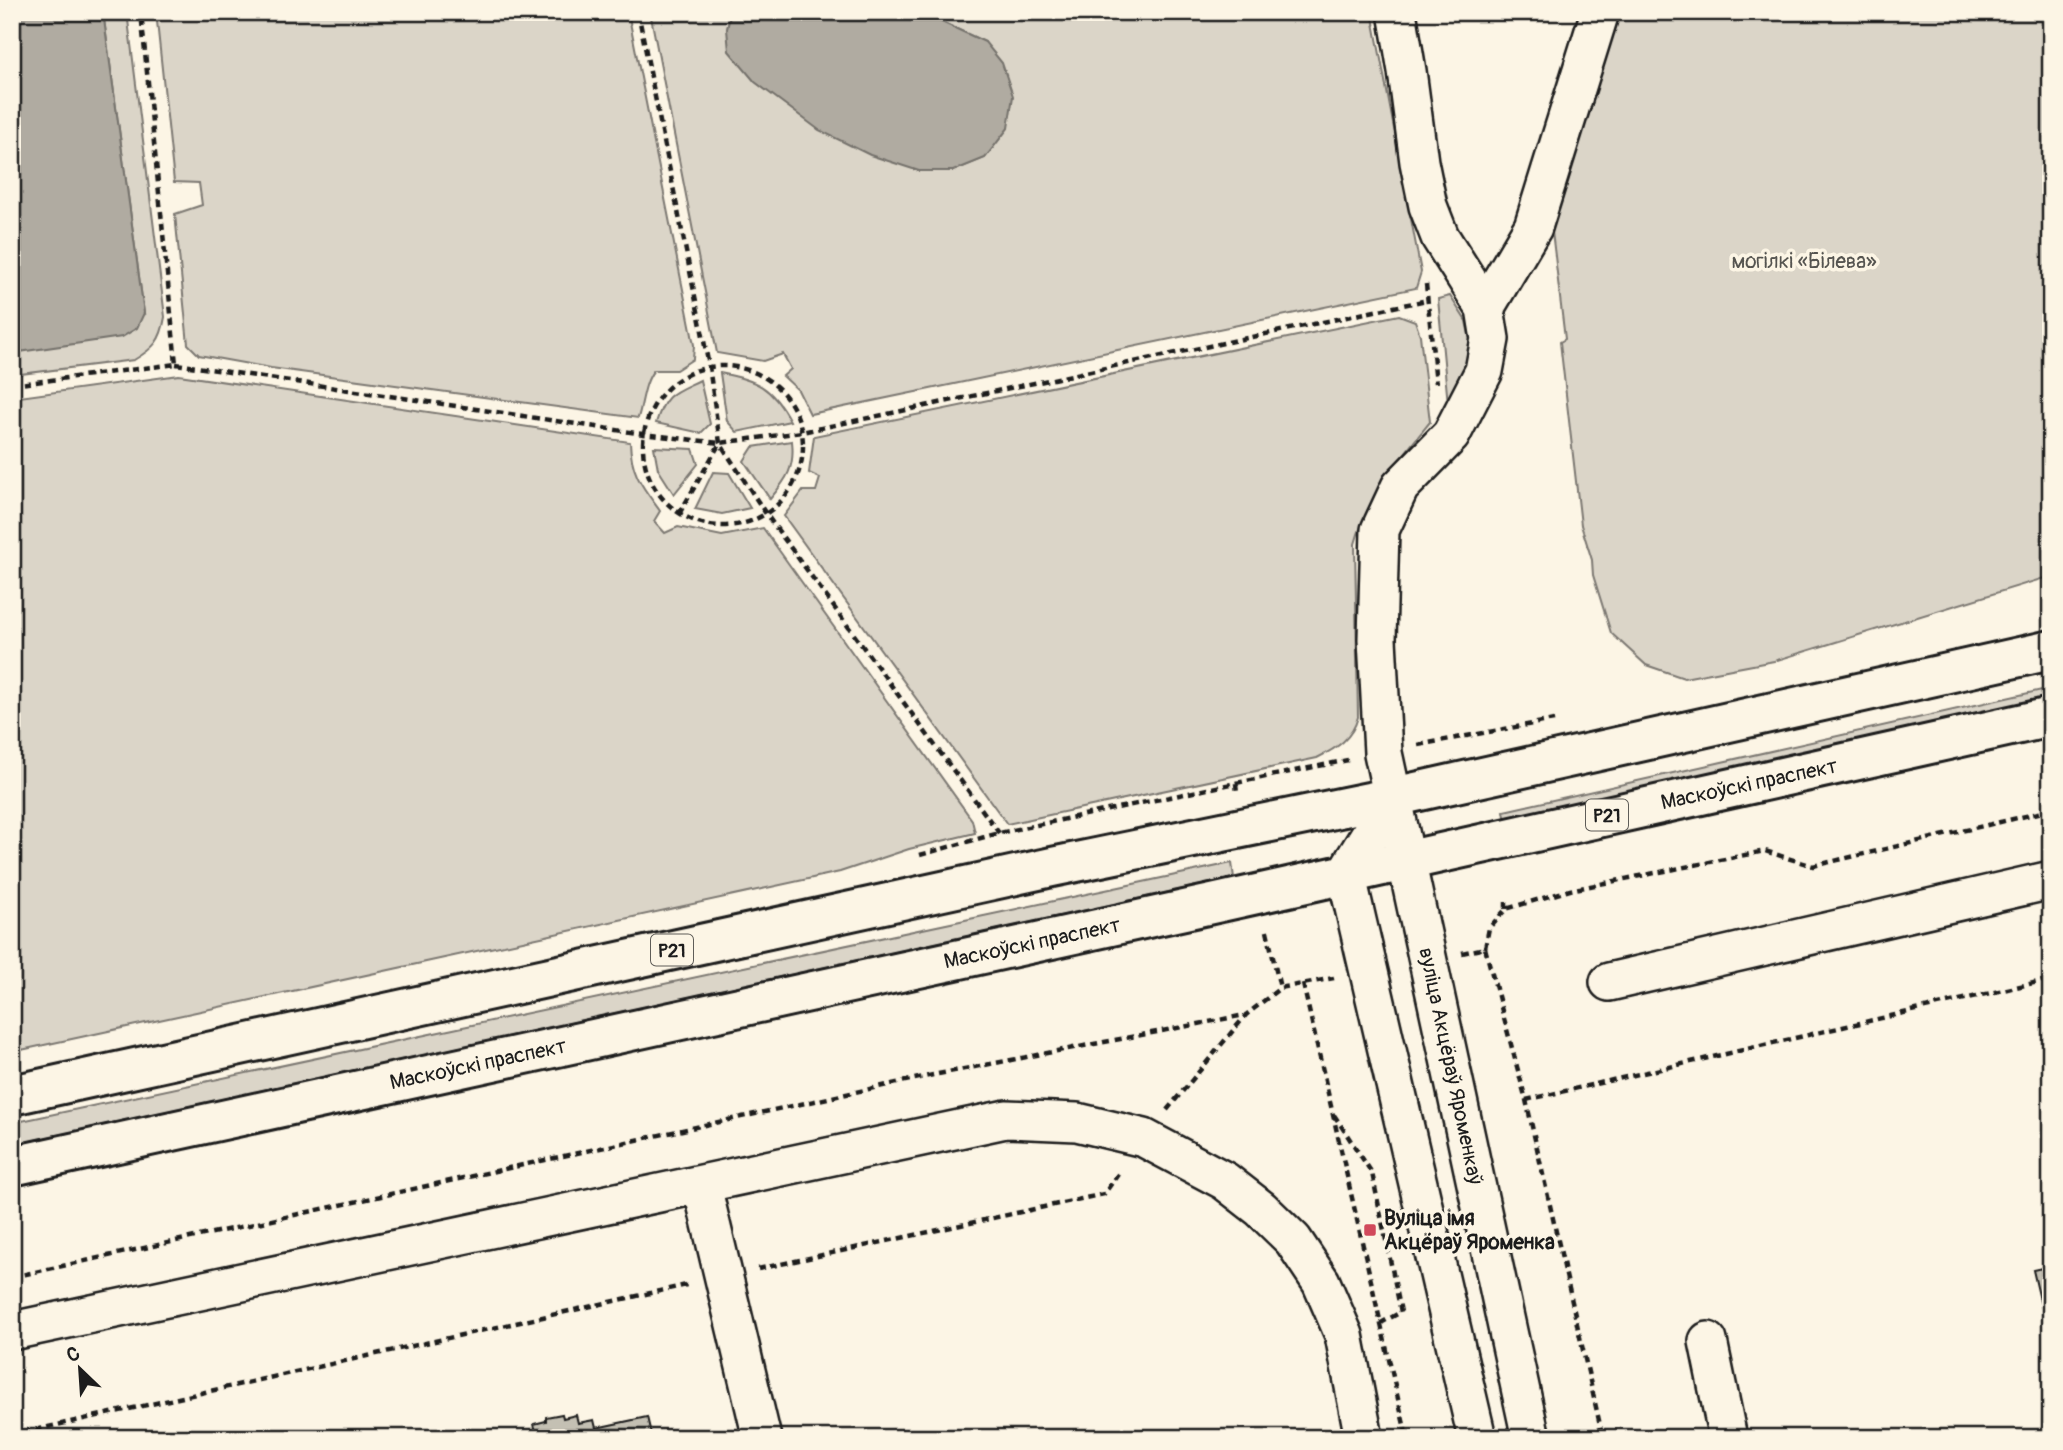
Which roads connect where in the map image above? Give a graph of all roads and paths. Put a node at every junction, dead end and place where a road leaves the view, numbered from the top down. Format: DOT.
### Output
graph roads {
  1 [pos="141,12"];
  2 [pos="638,12"];
  3 [pos="1397,12"];
  4 [pos="1600,12"];
  5 [pos="1426,274"];
  6 [pos="1427,300"];
  7 [pos="1485,308"];
  8 [pos="176,364"];
  9 [pos="709,366"];
  10 [pos="1436,384"];
  11 [pos="12,385"];
  12 [pos="802,432"];
  13 [pos="643,434"];
  14 [pos="720,443"];
  15 [pos="679,514"];
  16 [pos="766,514"];
  17 [pos="2051,650"];
  18 [pos="2051,718"];
  19 [pos="1383,752"];
  20 [pos="1236,783"];
  21 [pos="1238,795"];
  22 [pos="1393,796"];
  23 [pos="2051,810"];
  24 [pos="999,833"];
  25 [pos="915,857"];
  26 [pos="1407,859"];
  27 [pos="1346,873"];
  28 [pos="2051,880"];
  29 [pos="1506,897"];
  30 [pos="1506,909"];
  31 [pos="1267,931"];
  32 [pos="1485,948"];
  33 [pos="1459,953"];
  34 [pos="1341,977"];
  35 [pos="2051,979"];
  36 [pos="1609,982"];
  37 [pos="1303,984"];
  38 [pos="1280,988"];
  39 [pos="1246,1015"];
  40 [pos="12,1095"];
  41 [pos="1525,1100"];
  42 [pos="1332,1111"];
  43 [pos="1144,1138"];
  44 [pos="12,1166"];
  45 [pos="702,1186"];
  46 [pos="12,1276"];
  47 [pos="722,1277"];
  48 [pos="1381,1323"];
  49 [pos="12,1331"];
  50 [pos="1708,1341"];
  51 [pos="12,1435"];
  52 [pos="762,1438"];
  53 [pos="1364,1438"];
  54 [pos="1407,1438"];
  55 [pos="1477,1438"];
  56 [pos="1531,1438"];
  57 [pos="1603,1438"];
  58 [pos="1728,1438"];
  1 -- 8 [label="path"];
  2 -- 9 [label="path"];
  3 -- 7 [label="street"];
  4 -- 7 [label="street"];
  5 -- 6 [label="path"];
  6 -- 10 [label="path"];
  6 -- 12 [label="path"];
  7 -- 19 [label="street, вуліца Акцёраў Яроменкаў"];
  8 -- 11 [label="path"];
  8 -- 13 [label="path"];
  9 -- 12 [label="path"];
  9 -- 13 [label="path"];
  9 -- 14 [label="path"];
  12 -- 14 [label="path"];
  12 -- 16 [label="path"];
  13 -- 14 [label="path"];
  13 -- 15 [label="path"];
  14 -- 15 [label="path"];
  14 -- 16 [label="path"];
  15 -- 16 [label="path"];
  16 -- 24 [label="path"];
  17 -- 22 [label="main road, Р21"];
  18 -- 26 [label="main road, Маскоўскі праспект / Р21"];
  19 -- 20 [label="path"];
  19 -- 22 [label="street, вуліца Акцёраў Яроменкаў"];
  20 -- 21 [label="path"];
  20 -- 24 [label="path"];
  22 -- 26 [label="street, вуліца Акцёраў Яроменкаў"];
  22 -- 27 [label="street"];
  22 -- 40 [label="main road, Р21"];
  23 -- 30 [label="path"];
  24 -- 25 [label="path"];
  26 -- 27 [label="main road, Маскоўскі праспект / Р21"];
  26 -- 56 [label="street, вуліца Акцёраў Яроменкаў"];
  27 -- 44 [label="main road, Маскоўскі праспект / Р21"];
  27 -- 55 [label="street"];
  28 -- 36 [label="street"];
  29 -- 30 [label="path"];
  30 -- 32 [label="path"];
  31 -- 38 [label="path"];
  32 -- 33 [label="path"];
  32 -- 41 [label="path"];
  34 -- 37 [label="path"];
  35 -- 41 [label="path"];
  37 -- 38 [label="path"];
  37 -- 42 [label="path"];
  38 -- 39 [label="path"];
  39 -- 43 [label="path"];
  39 -- 46 [label="path"];
  41 -- 57 [label="path"];
  42 -- 48 [label="path"];
  42 -- 48 [label="path"];
  43 -- 45 [label="street"];
  43 -- 47 [label="path"];
  43 -- 53 [label="street"];
  45 -- 47 [label="street"];
  45 -- 49 [label="street"];
  47 -- 51 [label="path"];
  47 -- 52 [label="street"];
  48 -- 54 [label="path"];
  50 -- 58 [label="street"];
}
